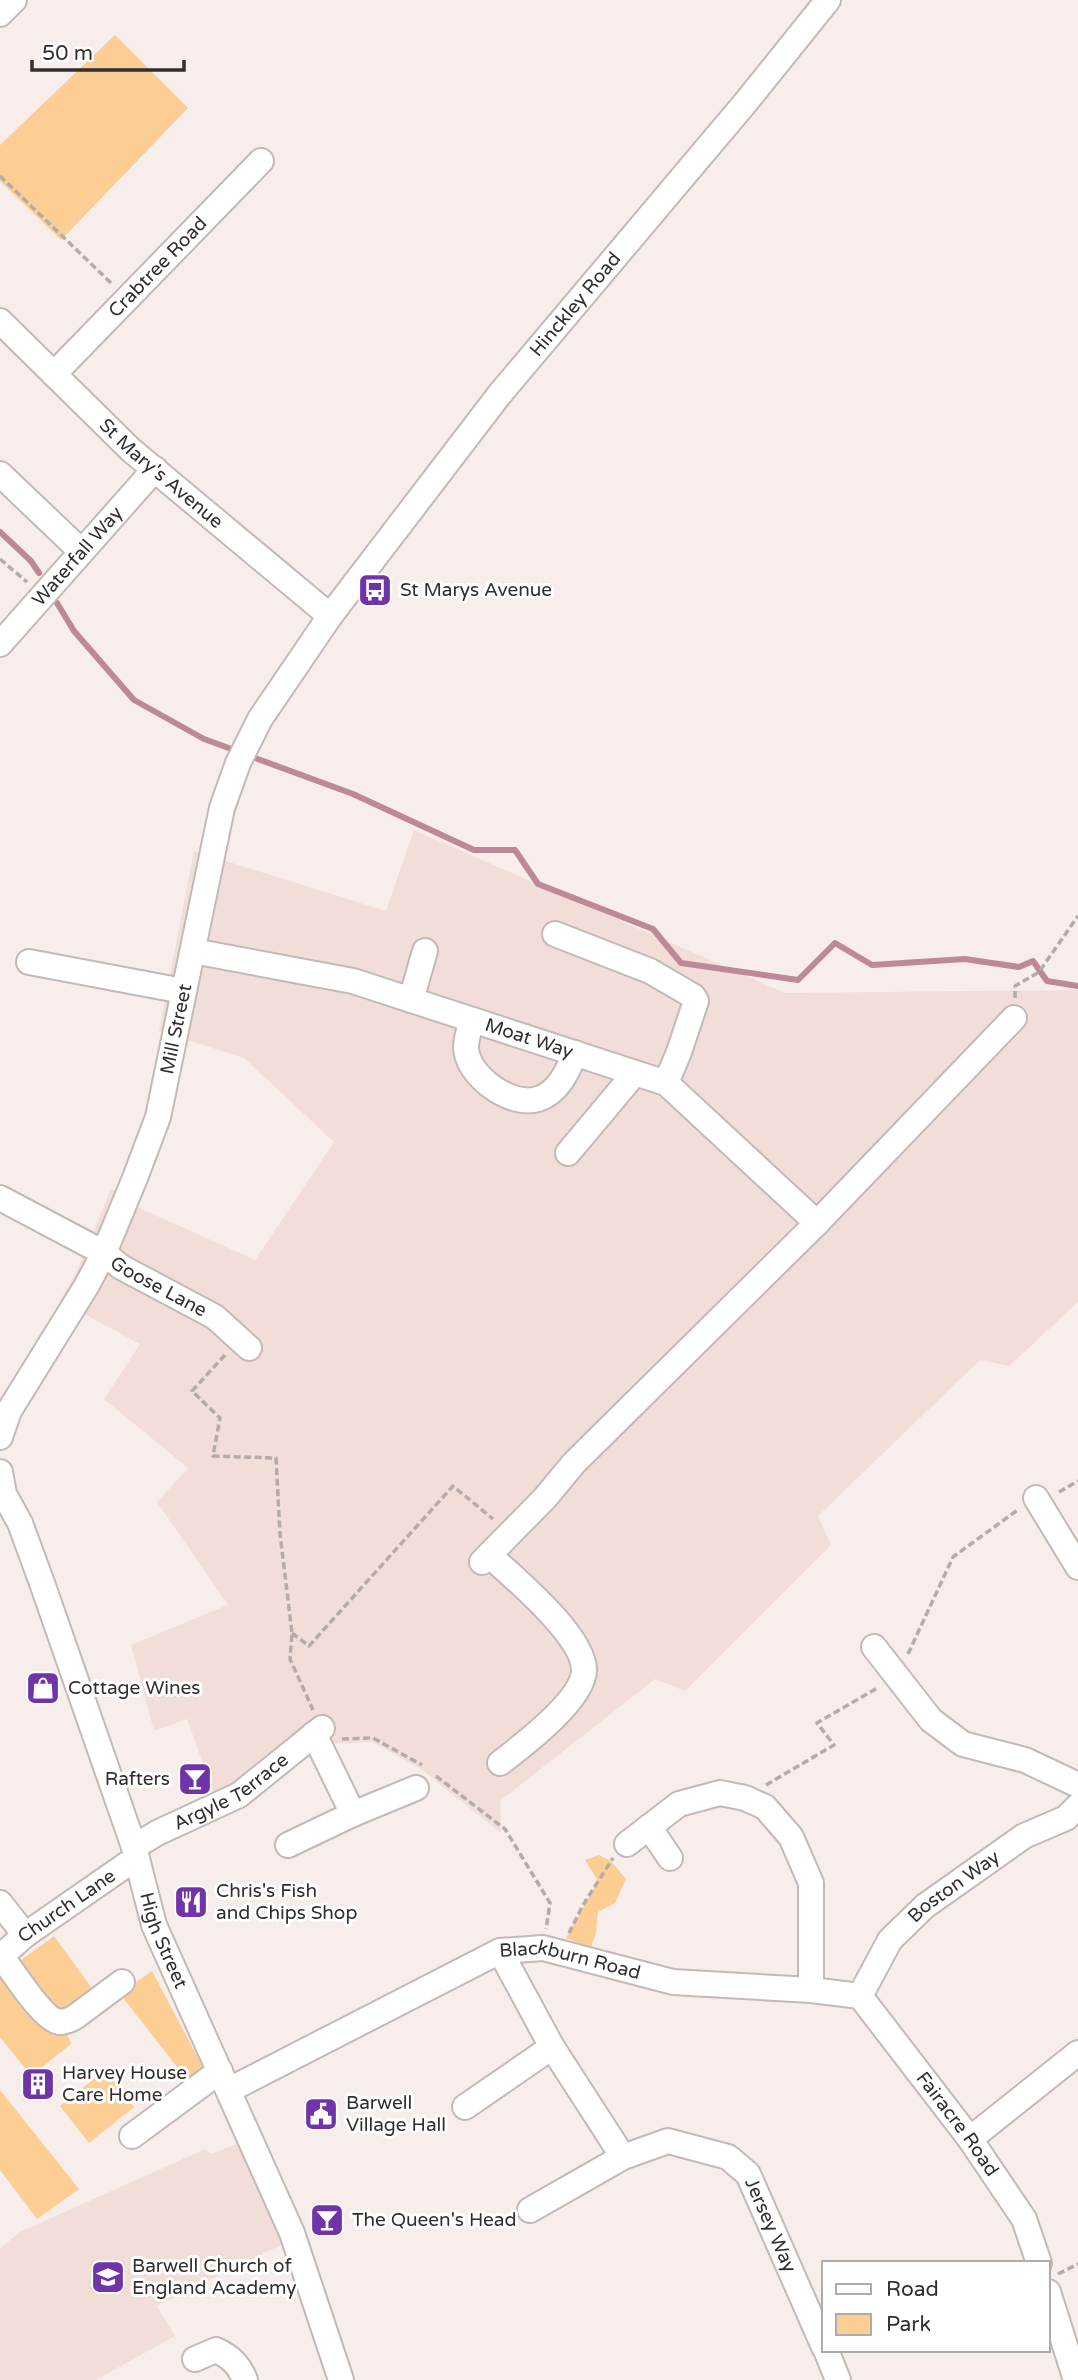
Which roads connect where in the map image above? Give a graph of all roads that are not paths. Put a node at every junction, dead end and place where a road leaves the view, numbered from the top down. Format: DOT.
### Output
graph roads {
  1 [pos="14,0"];
  2 [pos="828,0"];
  3 [pos="0,14"];
  4 [pos="261,161"];
  5 [pos="0,321"];
  6 [pos="54,374"];
  7 [pos="155,469"];
  8 [pos="0,474"];
  9 [pos="81,551"];
  10 [pos="330,617"];
  11 [pos="0,644"];
  12 [pos="555,934"];
  13 [pos="193,951"];
  14 [pos="425,951"];
  15 [pos="29,962"];
  16 [pos="183,991"];
  17 [pos="411,1000"];
  18 [pos="1014,1017"];
  19 [pos="472,1020"];
  20 [pos="575,1053"];
  21 [pos="635,1073"];
  22 [pos="666,1083"];
  23 [pos="568,1153"];
  24 [pos="0,1198"];
  25 [pos="817,1223"];
  26 [pos="104,1253"];
  27 [pos="244,1344"];
  28 [pos="0,1437"];
  29 [pos="1,1486"];
  30 [pos="1035,1498"];
  31 [pos="1078,1567"];
  32 [pos="874,1647"];
  33 [pos="500,1763"];
  34 [pos="1078,1785"];
  35 [pos="416,1788"];
  36 [pos="1078,1806"];
  37 [pos="353,1814"];
  38 [pos="649,1827"];
  39 [pos="626,1844"];
  40 [pos="288,1845"];
  41 [pos="135,1853"];
  42 [pos="670,1858"];
  43 [pos="0,1903"];
  44 [pos="25,1935"];
  45 [pos="500,1951"];
  46 [pos="1,1956"];
  47 [pos="121,1982"];
  48 [pos="811,1990"];
  49 [pos="860,1996"];
  50 [pos="552,2047"];
  51 [pos="1078,2053"];
  52 [pos="225,2080"];
  53 [pos="465,2107"];
  54 [pos="132,2136"];
  55 [pos="970,2139"];
  56 [pos="623,2157"];
  57 [pos="530,2210"];
  58 [pos="1038,2261"];
  59 [pos="1050,2298"];
  60 [pos="822,2335"];
  61 [pos="830,2352"];
  62 [pos="195,2359"];
  63 [pos="245,2380"];
  64 [pos="341,2380"];
  65 [pos="838,2380"];
  66 [pos="1076,2380"];
  1 -- 3 [label="street"];
  2 -- 10 [label="street, Hinckley Road"];
  4 -- 6 [label="street, Crabtree Road"];
  5 -- 6 [label="street, St Mary's Avenue"];
  6 -- 7 [label="street, St Mary's Avenue"];
  7 -- 9 [label="street, Waterfall Way"];
  7 -- 10 [label="street, St Mary's Avenue"];
  8 -- 9 [label="street"];
  9 -- 11 [label="street, Waterfall Way"];
  10 -- 13 [label="street, Mill Street"];
  12 -- 22 [label="street"];
  13 -- 16 [label="street, Mill Street"];
  13 -- 17 [label="street, Moat Way"];
  14 -- 17 [label="street"];
  15 -- 16 [label="street"];
  16 -- 26 [label="street, Mill Street"];
  17 -- 19 [label="street, Moat Way"];
  18 -- 25 [label="street"];
  19 -- 20 [label="street, Moat Way"];
  19 -- 20 [label="street"];
  20 -- 21 [label="street, Moat Way"];
  21 -- 22 [label="street, Moat Way"];
  21 -- 23 [label="street"];
  22 -- 25 [label="street, Moat Way"];
  24 -- 26 [label="street, Goose Lane"];
  25 -- 33 [label="street"];
  26 -- 27 [label="street, Goose Lane"];
  26 -- 28 [label="street, Mill Street"];
  29 -- 41 [label="street, High Street"];
  30 -- 31 [label="street"];
  32 -- 34 [label="street"];
  35 -- 37 [label="street"];
  36 -- 49 [label="street, Boston Way"];
  37 -- 40 [label="street"];
  37 -- 41 [label="street, Argyle Terrace"];
  38 -- 39 [label="street"];
  38 -- 42 [label="street"];
  38 -- 48 [label="street"];
  41 -- 44 [label="street, Church Lane"];
  41 -- 52 [label="street, High Street"];
  43 -- 44 [label="street"];
  44 -- 46 [label="street, Church Lane"];
  45 -- 48 [label="street, Blackburn Road"];
  45 -- 50 [label="street"];
  45 -- 52 [label="street, Blackburn Road"];
  46 -- 47 [label="street"];
  48 -- 49 [label="street, Blackburn Road"];
  49 -- 55 [label="street, Fairacre Road"];
  50 -- 53 [label="street"];
  50 -- 56 [label="street"];
  51 -- 55 [label="street"];
  52 -- 54 [label="street, Blackburn Road"];
  52 -- 64 [label="street, High Street"];
  55 -- 58 [label="street, Fairacre Road"];
  56 -- 57 [label="street, Jersey Way"];
  56 -- 60 [label="street, Jersey Way"];
  59 -- 66 [label="street"];
  61 -- 65 [label="street, Jersey Way"];
  62 -- 63 [label="street"];
}
